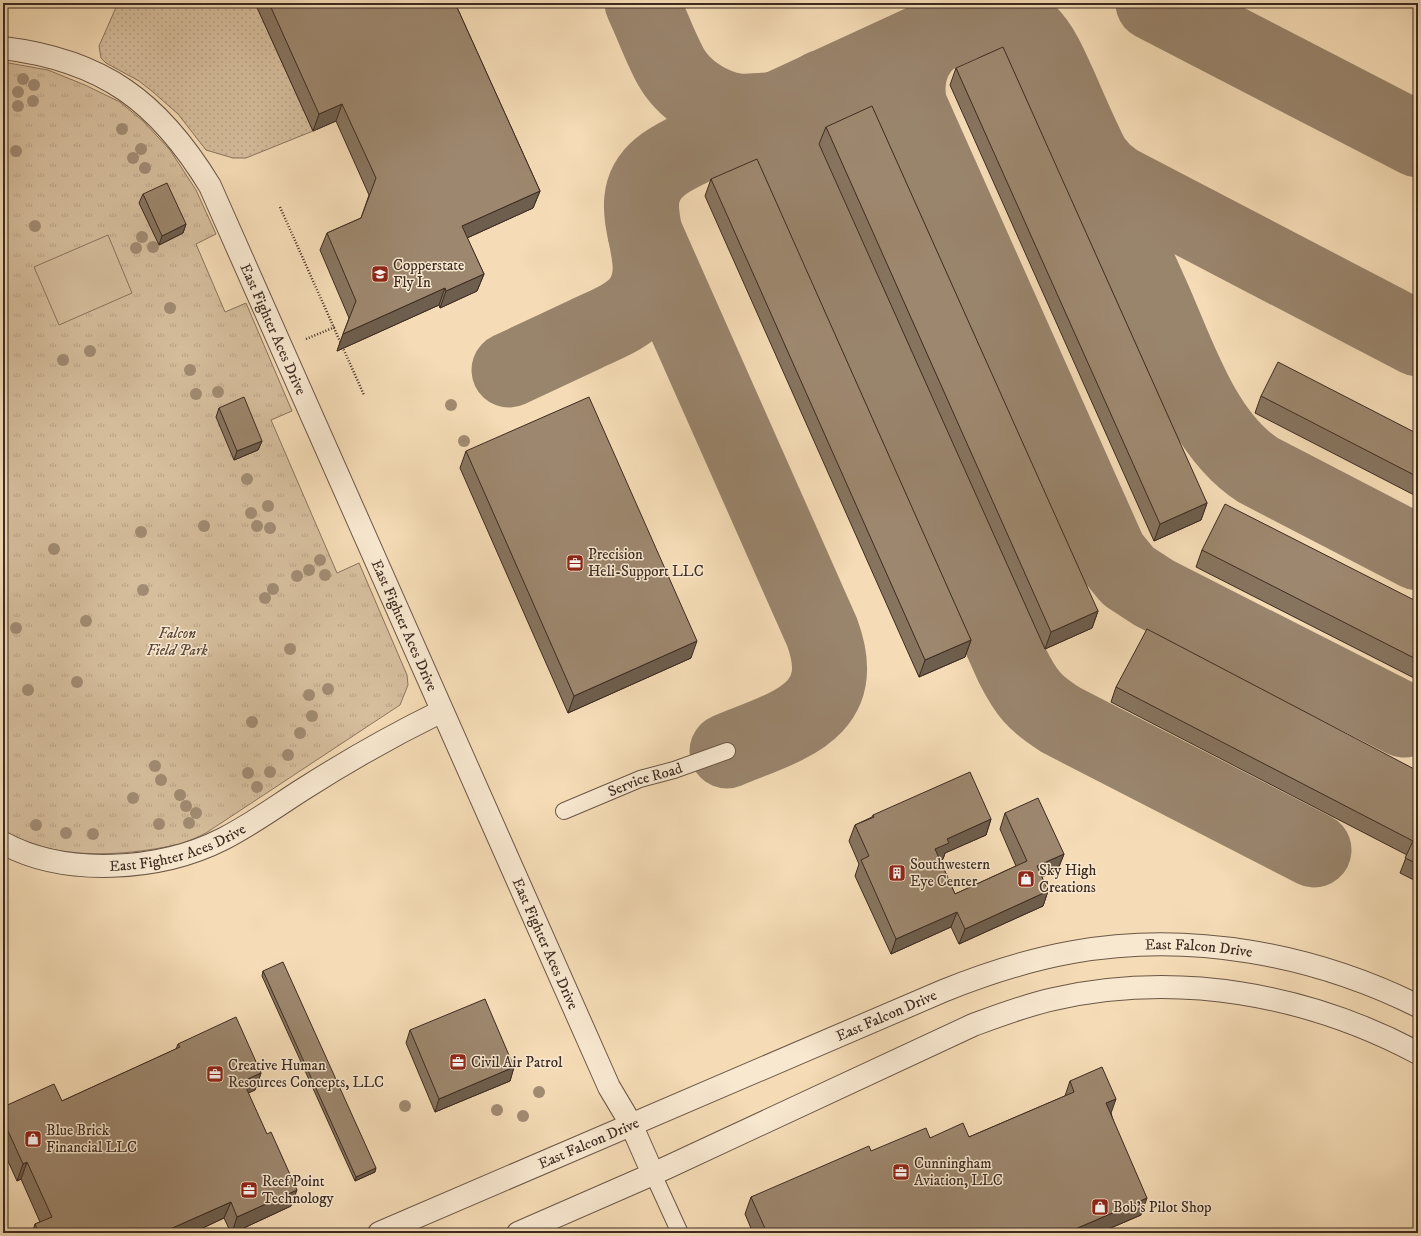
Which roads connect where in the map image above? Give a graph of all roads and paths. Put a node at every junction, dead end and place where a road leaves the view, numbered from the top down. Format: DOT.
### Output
graph roads {
  1 [pos="3,48"];
  2 [pos="280,207"];
  3 [pos="335,327"];
  4 [pos="282,350"];
  5 [pos="364,395"];
  6 [pos="442,711"];
  7 [pos="728,751"];
  8 [pos="564,811"];
  9 [pos="3,843"];
  10 [pos="1418,1006"];
  11 [pos="1418,1053"];
  12 [pos="631,1124"];
  13 [pos="653,1174"];
  14 [pos="379,1233"];
  15 [pos="518,1233"];
  16 [pos="680,1233"];
  1 -- 4 [label="street, East Fighter Aces Drive"];
  2 -- 3 [label="path"];
  3 -- 4 [label="path"];
  3 -- 5 [label="path"];
  4 -- 6 [label="street, East Fighter Aces Drive"];
  6 -- 9 [label="street, East Fighter Aces Drive"];
  6 -- 12 [label="street, East Fighter Aces Drive"];
  7 -- 8 [label="lane, Service Road"];
  10 -- 12 [label="street, East Falcon Drive"];
  11 -- 13 [label="street"];
  12 -- 13 [label="street, East Fighter Aces Drive"];
  12 -- 14 [label="street, East Falcon Drive"];
  13 -- 15 [label="street"];
  13 -- 16 [label="lane"];
}
